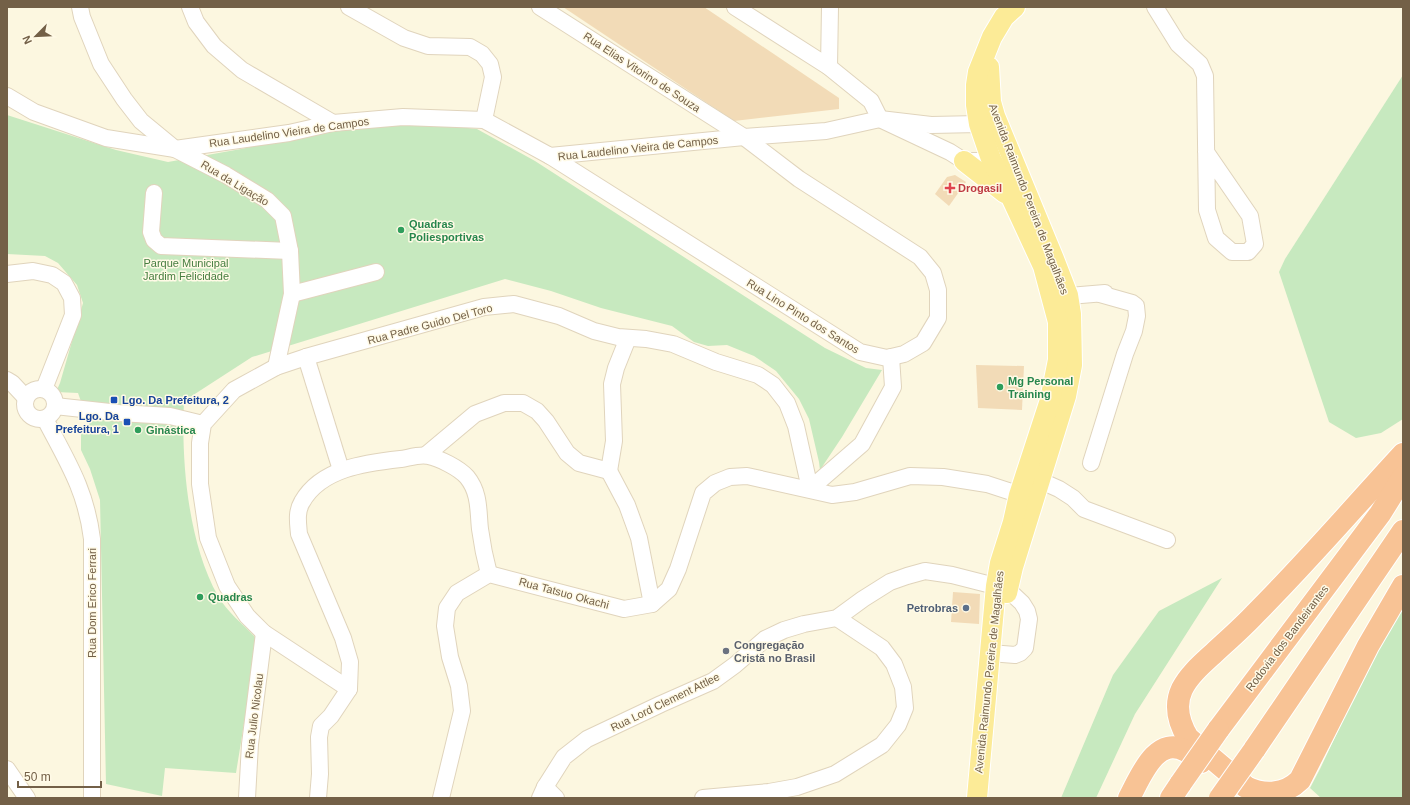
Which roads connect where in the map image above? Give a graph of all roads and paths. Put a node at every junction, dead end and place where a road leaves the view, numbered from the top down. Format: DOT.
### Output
graph roads {
  1 [pos="80,7"];
  2 [pos="190,7"];
  3 [pos="349,7"];
  4 [pos="540,7"];
  5 [pos="735,7"];
  6 [pos="830,7"];
  7 [pos="1016,7"];
  8 [pos="1155,7"];
  9 [pos="990,45"];
  10 [pos="829,67"];
  11 [pos="7,96"];
  12 [pos="880,119"];
  13 [pos="484,120"];
  14 [pos="333,124"];
  15 [pos="979,124"];
  16 [pos="1000,128"];
  17 [pos="744,137"];
  18 [pos="175,149"];
  19 [pos="1206,152"];
  20 [pos="1010,153"];
  21 [pos="550,156"];
  22 [pos="991,159"];
  23 [pos="964,161"];
  24 [pos="154,193"];
  25 [pos="1011,197"];
  26 [pos="290,251"];
  27 [pos="376,272"];
  28 [pos="7,274"];
  29 [pos="292,294"];
  30 [pos="1060,297"];
  31 [pos="628,338"];
  32 [pos="306,357"];
  33 [pos="891,357"];
  34 [pos="276,367"];
  35 [pos="7,380"];
  36 [pos="44,389"];
  37 [pos="26,398"];
  38 [pos="55,406"];
  39 [pos="45,419"];
  40 [pos="203,424"];
  41 [pos="1403,454"];
  42 [pos="426,455"];
  43 [pos="1090,463"];
  44 [pos="341,470"];
  45 [pos="609,471"];
  46 [pos="1403,477"];
  47 [pos="1040,481"];
  48 [pos="810,489"];
  49 [pos="1027,498"];
  50 [pos="1403,531"];
  51 [pos="1167,540"];
  52 [pos="489,574"];
  53 [pos="1403,586"];
  54 [pos="1001,587"];
  55 [pos="652,604"];
  56 [pos="837,618"];
  57 [pos="264,633"];
  58 [pos="996,654"];
  59 [pos="349,689"];
  60 [pos="7,769"];
  61 [pos="1176,790"];
  62 [pos="547,794"];
  63 [pos="27,798"];
  64 [pos="92,798"];
  65 [pos="247,798"];
  66 [pos="318,798"];
  67 [pos="441,798"];
  68 [pos="703,798"];
  69 [pos="977,798"];
  70 [pos="990,798"];
  71 [pos="1129,798"];
  72 [pos="1220,798"];
  73 [pos="1246,798"];
  1 -- 18 [label="street"];
  2 -- 14 [label="street"];
  3 -- 13 [label="street"];
  4 -- 17 [label="street, Rua Elias Vitorino de Souza"];
  5 -- 10 [label="street"];
  6 -- 10 [label="street"];
  7 -- 9 [label="main road, Avenida Raimundo Pereira de Magalhães"];
  8 -- 19 [label="street"];
  9 -- 15 [label="main road, Avenida Raimundo Pereira de Magalhães"];
  9 -- 16 [label="main road, Avenida Raimundo Pereira de Magalhães"];
  10 -- 12 [label="street"];
  11 -- 18 [label="street, Rua Laudelino Vieira de Campos"];
  12 -- 15 [label="street, Rua Laudelino Vieira de Campos"];
  12 -- 17 [label="street, Rua Laudelino Vieira de Campos"];
  12 -- 23 [label="street"];
  13 -- 14 [label="street, Rua Laudelino Vieira de Campos"];
  13 -- 21 [label="street, Rua Laudelino Vieira de Campos"];
  14 -- 18 [label="street, Rua Laudelino Vieira de Campos"];
  15 -- 16 [label="street, Rua Laudelino Vieira de Campos"];
  15 -- 22 [label="main road, Avenida Raimundo Pereira de Magalhães"];
  16 -- 20 [label="main road, Avenida Raimundo Pereira de Magalhães"];
  17 -- 21 [label="street, Rua Laudelino Vieira de Campos"];
  17 -- 33 [label="street, Rua Lino Pinto dos Santos"];
  18 -- 26 [label="street, Rua da Ligação"];
  19 -- 19 [label="street"];
  20 -- 22 [label="street"];
  20 -- 30 [label="main road, Avenida Raimundo Pereira de Magalhães"];
  21 -- 33 [label="street, Rua Lino Pinto dos Santos"];
  22 -- 23 [label="street"];
  22 -- 25 [label="main road, Avenida Raimundo Pereira de Magalhães"];
  23 -- 25 [label="main road"];
  24 -- 26 [label="street"];
  25 -- 30 [label="main road, Avenida Raimundo Pereira de Magalhães"];
  26 -- 29 [label="street, Rua da Ligação"];
  27 -- 29 [label="street"];
  28 -- 36 [label="street"];
  29 -- 34 [label="street, Rua da Ligação"];
  30 -- 43 [label="street"];
  30 -- 47 [label="main road, Avenida Raimundo Pereira de Magalhães"];
  30 -- 49 [label="main road, Avenida Raimundo Pereira de Magalhães"];
  31 -- 32 [label="street, Rua Padre Guido Del Toro"];
  31 -- 45 [label="street"];
  31 -- 48 [label="street, Rua Padre Guido Del Toro"];
  32 -- 34 [label="street, Rua Padre Guido Del Toro"];
  32 -- 44 [label="street"];
  33 -- 48 [label="street"];
  34 -- 40 [label="street, Rua Padre Guido Del Toro"];
  35 -- 37 [label="street"];
  36 -- 37 [label="street"];
  36 -- 38 [label="street"];
  37 -- 39 [label="street"];
  38 -- 39 [label="street"];
  38 -- 40 [label="street"];
  39 -- 64 [label="street, Rua Dom Erico Ferrari"];
  40 -- 57 [label="street"];
  41 -- 53 [label="highway"];
  42 -- 44 [label="street"];
  42 -- 45 [label="street"];
  42 -- 52 [label="street"];
  44 -- 59 [label="street"];
  45 -- 55 [label="street"];
  46 -- 61 [label="highway, Rodovia dos Bandeirantes, bridge"];
  47 -- 49 [label="main road, Avenida Raimundo Pereira de Magalhães"];
  47 -- 51 [label="street"];
  48 -- 49 [label="street"];
  48 -- 55 [label="street"];
  49 -- 54 [label="main road, Avenida Raimundo Pereira de Magalhães"];
  50 -- 72 [label="highway, bridge"];
  52 -- 55 [label="street, Rua Tatsuo Okachi"];
  52 -- 67 [label="street"];
  54 -- 56 [label="street, Rua Lord Clement Attlee"];
  54 -- 58 [label="main road, Avenida Raimundo Pereira de Magalhães"];
  54 -- 58 [label="street"];
  56 -- 62 [label="street, Rua Lord Clement Attlee"];
  56 -- 68 [label="street"];
  57 -- 59 [label="street"];
  57 -- 65 [label="street, Rua Julio Nicolau"];
  58 -- 69 [label="main road, Avenida Raimundo Pereira de Magalhães"];
  58 -- 70 [label="main road, Avenida Raimundo Pereira de Magalhães"];
  59 -- 66 [label="street"];
  60 -- 63 [label="street"];
  71 -- 73 [label="highway"];
}
